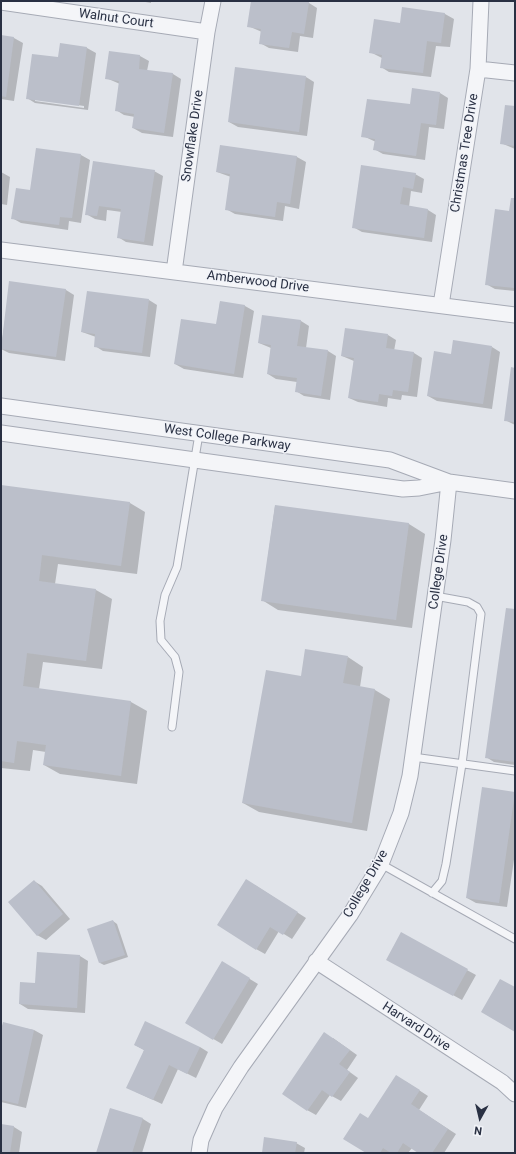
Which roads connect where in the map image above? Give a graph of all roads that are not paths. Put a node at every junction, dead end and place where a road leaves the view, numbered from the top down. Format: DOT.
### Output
graph roads {
  1 [pos="213,1"];
  2 [pos="481,1"];
  3 [pos="1,2"];
  4 [pos="207,32"];
  5 [pos="478,69"];
  6 [pos="515,74"];
  7 [pos="1,250"];
  8 [pos="174,272"];
  9 [pos="441,304"];
  10 [pos="515,315"];
  11 [pos="1,406"];
  12 [pos="1,433"];
  13 [pos="199,434"];
  14 [pos="196,460"];
  15 [pos="449,482"];
  16 [pos="515,491"];
  17 [pos="435,596"];
  18 [pos="172,727"];
  19 [pos="413,757"];
  20 [pos="462,764"];
  21 [pos="515,771"];
  22 [pos="381,864"];
  23 [pos="432,893"];
  24 [pos="515,939"];
  25 [pos="316,961"];
  26 [pos="515,1094"];
  27 [pos="198,1153"];
  1 -- 4 [label="street, Snowflake Drive"];
  2 -- 5 [label="street, Christmas Tree Drive"];
  3 -- 4 [label="street, Walnut Court"];
  4 -- 8 [label="street, Snowflake Drive"];
  5 -- 6 [label="street"];
  5 -- 9 [label="street, Christmas Tree Drive"];
  7 -- 8 [label="street, Amberwood Drive"];
  8 -- 9 [label="street, Amberwood Drive"];
  9 -- 10 [label="street, Amberwood Drive"];
  11 -- 13 [label="street, West College Parkway"];
  12 -- 14 [label="street, West College Parkway"];
  13 -- 14 [label="lane"];
  13 -- 15 [label="street, West College Parkway"];
  14 -- 15 [label="street, West College Parkway"];
  14 -- 18 [label="lane"];
  15 -- 16 [label="street, West College Parkway"];
  15 -- 17 [label="street, College Drive"];
  17 -- 19 [label="street, College Drive"];
  17 -- 20 [label="lane"];
  19 -- 20 [label="lane"];
  19 -- 22 [label="street, College Drive"];
  20 -- 21 [label="lane"];
  20 -- 23 [label="lane"];
  22 -- 23 [label="lane"];
  22 -- 25 [label="street, College Drive"];
  23 -- 24 [label="lane"];
  25 -- 26 [label="street, Harvard Drive"];
  25 -- 27 [label="street, College Drive"];
}
